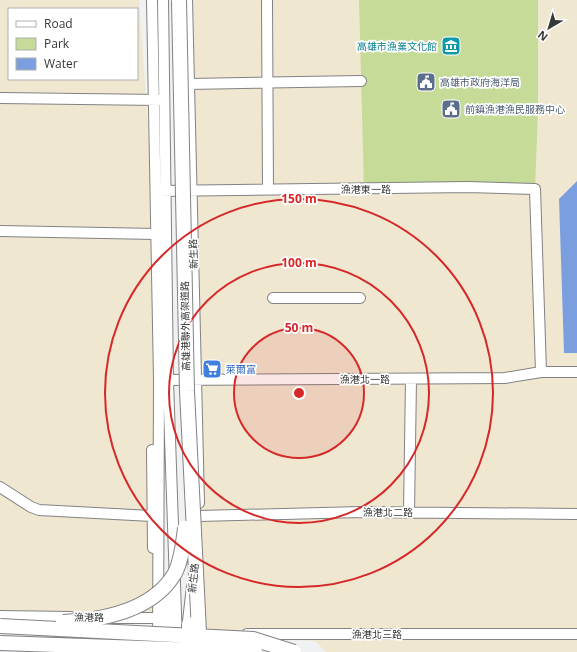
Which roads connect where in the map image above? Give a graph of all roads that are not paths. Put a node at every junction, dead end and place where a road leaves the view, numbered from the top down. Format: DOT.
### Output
graph roads {
  1 [pos="147,0"];
  2 [pos="152,0"];
  3 [pos="163,0"];
  4 [pos="172,0"];
  5 [pos="179,0"];
  6 [pos="187,0"];
  7 [pos="267,0"];
  8 [pos="361,81"];
  9 [pos="267,83"];
  10 [pos="189,84"];
  11 [pos="0,98"];
  12 [pos="151,100"];
  13 [pos="164,100"];
  14 [pos="268,189"];
  15 [pos="156,191"];
  16 [pos="192,191"];
  17 [pos="0,231"];
  18 [pos="153,234"];
  19 [pos="273,298"];
  20 [pos="360,298"];
  21 [pos="542,372"];
  22 [pos="577,372"];
  23 [pos="197,379"];
  24 [pos="411,379"];
  25 [pos="160,380"];
  26 [pos="0,487"];
  27 [pos="410,513"];
  28 [pos="577,514"];
  29 [pos="156,516"];
  30 [pos="199,516"];
  31 [pos="186,528"];
  32 [pos="0,616"];
  33 [pos="164,618"];
  34 [pos="0,626"];
  35 [pos="182,633"];
  36 [pos="577,634"];
  37 [pos="0,643"];
  38 [pos="154,652"];
  39 [pos="158,652"];
  40 [pos="178,652"];
  41 [pos="184,652"];
  42 [pos="190,652"];
  43 [pos="200,652"];
  44 [pos="256,652"];
  45 [pos="294,652"];
  1 -- 12 [label="street, 新生路"];
  2 -- 12 [label="street, 新生路"];
  3 -- 13 [label="street, 新生路"];
  4 -- 31 [label="highway, 高雄港聯外高架道路"];
  5 -- 43 [label="highway, 高雄港聯外高架道路, bridge"];
  6 -- 10 [label="street, 新生路"];
  7 -- 9 [label="street"];
  8 -- 9 [label="street"];
  9 -- 10 [label="street"];
  9 -- 14 [label="street"];
  10 -- 16 [label="street, 新生路"];
  11 -- 12 [label="street"];
  12 -- 13 [label="street"];
  12 -- 15 [label="street, 新生路"];
  13 -- 15 [label="street, 新生路"];
  14 -- 16 [label="street, 漁港東一路"];
  14 -- 21 [label="street, 漁港東一路"];
  15 -- 16 [label="street, 漁港東一路"];
  15 -- 18 [label="street, 新生路"];
  15 -- 25 [label="street, 新生路"];
  16 -- 23 [label="street, 新生路"];
  17 -- 18 [label="street"];
  18 -- 25 [label="street, 新生路"];
  19 -- 20 [label="street"];
  21 -- 22 [label="street, 漁港北一路"];
  21 -- 24 [label="street, 漁港北一路"];
  23 -- 24 [label="street, 漁港北一路"];
  23 -- 25 [label="street, 漁港北一路"];
  23 -- 30 [label="street, 新生路"];
  24 -- 27 [label="street"];
  25 -- 29 [label="street, 新生路"];
  25 -- 33 [label="street, 新生路"];
  26 -- 29 [label="street"];
  27 -- 28 [label="street, 漁港北二路"];
  27 -- 30 [label="street, 漁港北二路"];
  29 -- 33 [label="street, 新生路"];
  30 -- 35 [label="street, 新生路"];
  31 -- 34 [label="highway, bridge"];
  31 -- 42 [label="highway, 高雄港聯外高架道路, bridge"];
  32 -- 33 [label="street, 漁港路"];
  33 -- 35 [label="street, 新生路"];
  33 -- 38 [label="street, 新生路"];
  33 -- 39 [label="street, 新生路"];
  34 -- 45 [label="highway, bridge"];
  35 -- 36 [label="street, 漁港北三路"];
  35 -- 40 [label="street, 新生路"];
  35 -- 41 [label="street, 新生路"];
  37 -- 44 [label="highway, bridge"];
}
